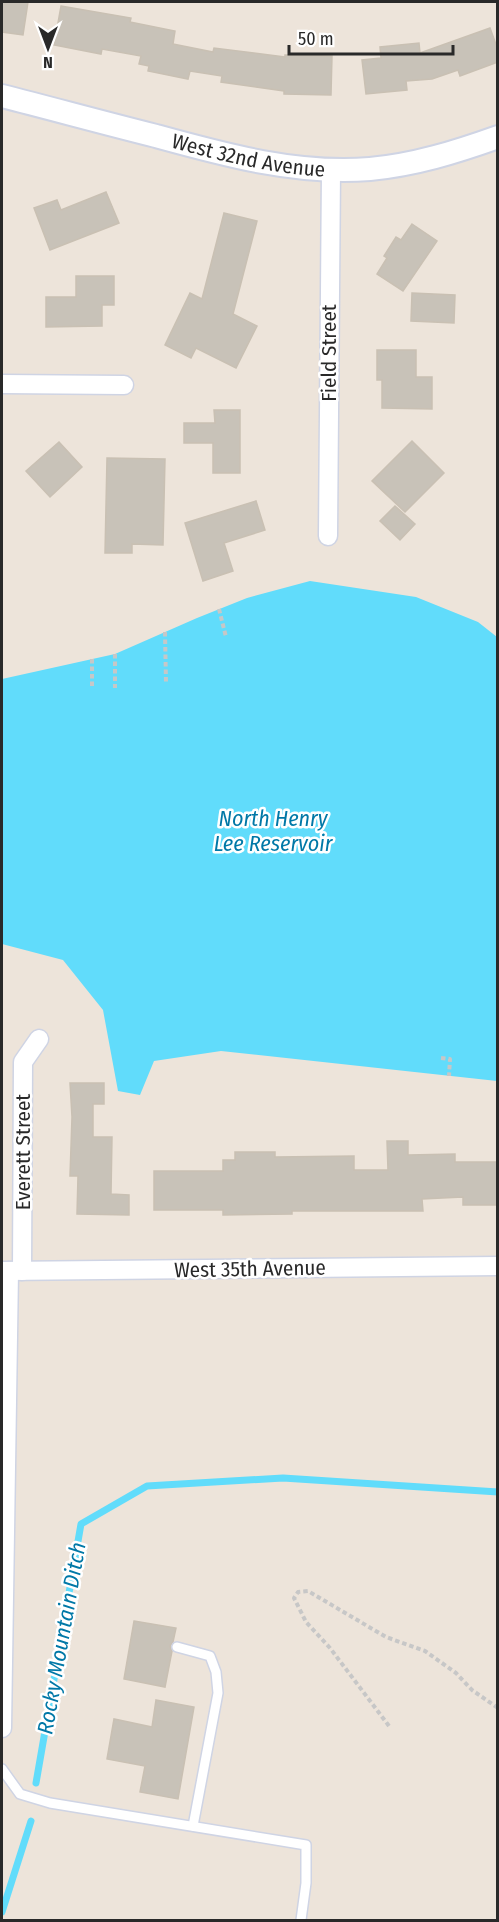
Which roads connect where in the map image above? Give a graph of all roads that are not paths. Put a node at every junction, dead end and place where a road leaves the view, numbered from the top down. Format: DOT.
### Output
graph roads {
  1 [pos="2,96"];
  2 [pos="498,137"];
  3 [pos="330,170"];
  4 [pos="2,384"];
  5 [pos="124,385"];
  6 [pos="328,536"];
  7 [pos="39,1039"];
  8 [pos="498,1266"];
  9 [pos="11,1271"];
  10 [pos="177,1647"];
  11 [pos="2,1728"];
  12 [pos="2,1769"];
  13 [pos="193,1826"];
  14 [pos="301,1920"];
  1 -- 3 [label="street, West 32nd Avenue"];
  2 -- 3 [label="street, West 32nd Avenue"];
  3 -- 6 [label="street, Field Street"];
  4 -- 5 [label="street"];
  7 -- 9 [label="street, Everett Street"];
  8 -- 9 [label="street, West 35th Avenue"];
  9 -- 11 [label="street, Everett Street"];
  10 -- 13 [label="lane"];
  12 -- 13 [label="lane"];
  13 -- 14 [label="lane"];
}
